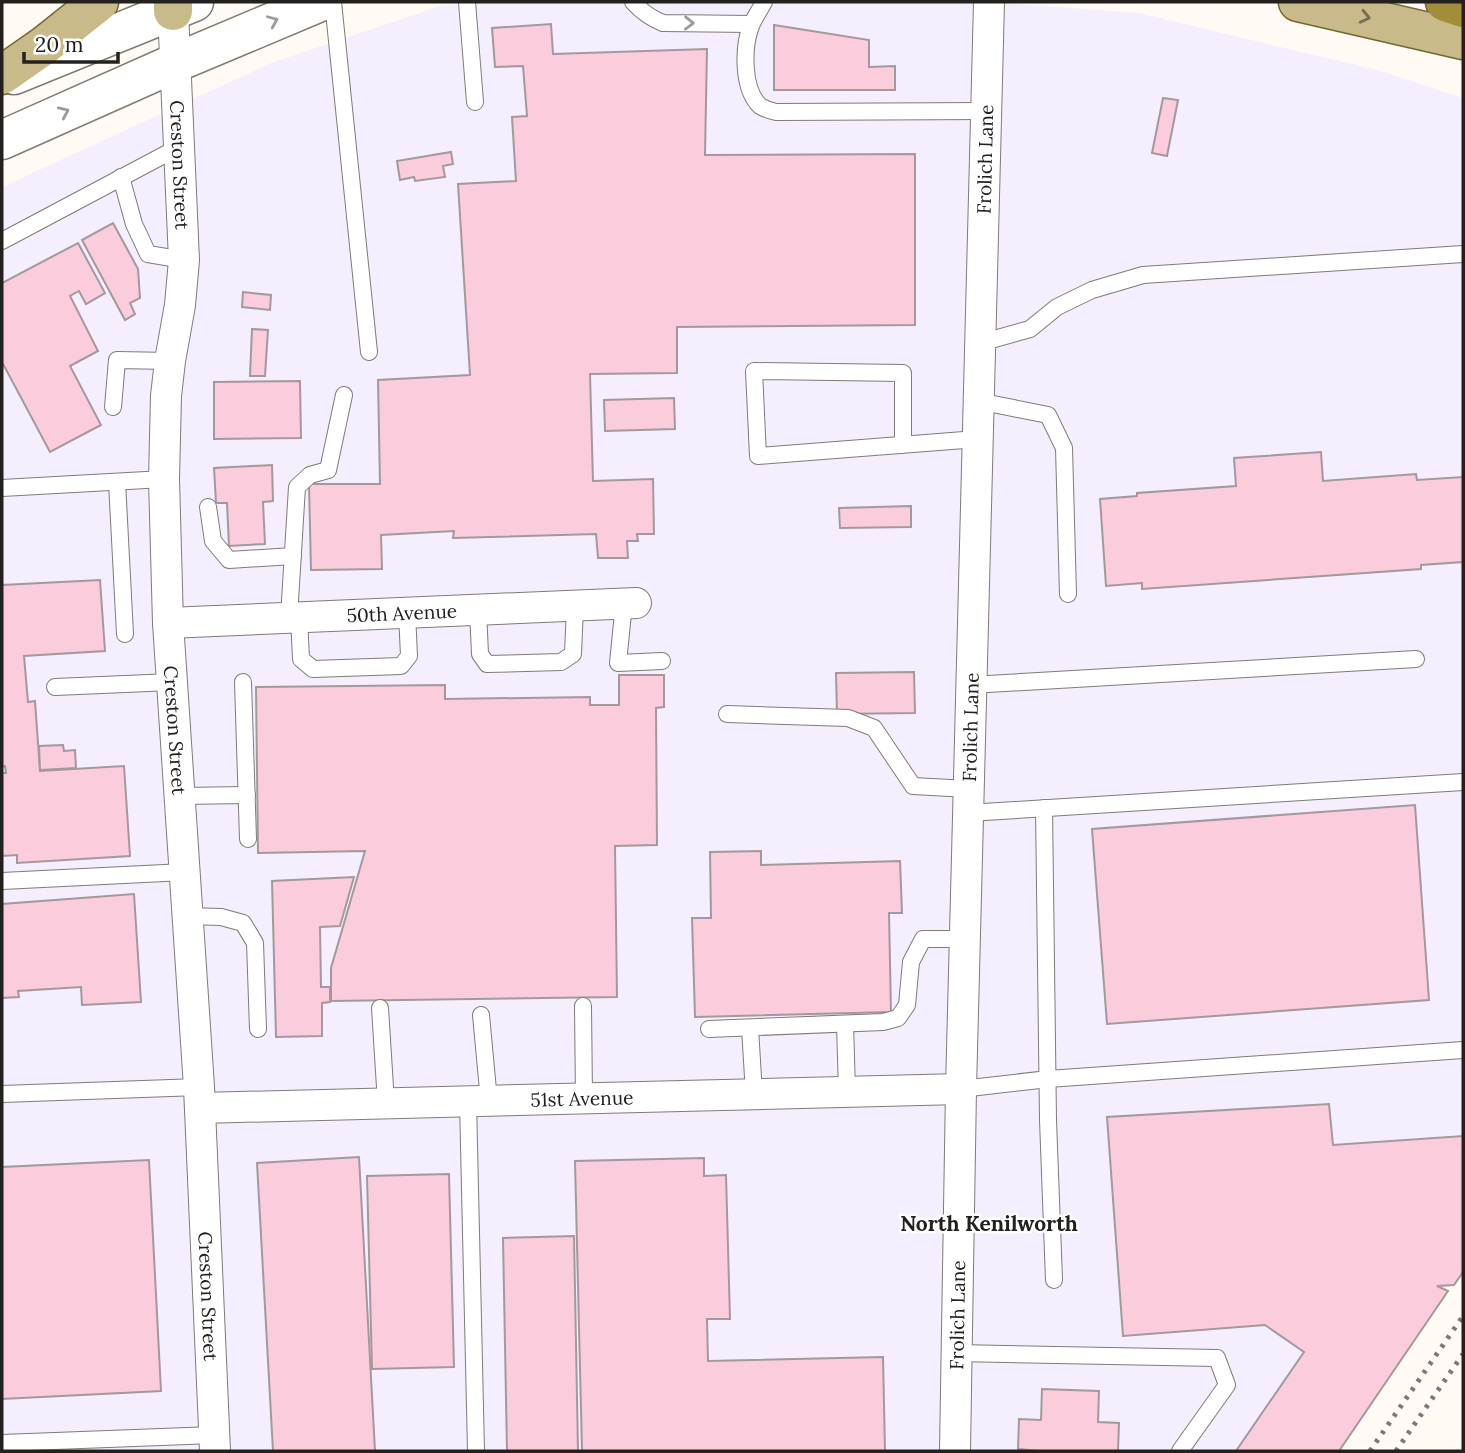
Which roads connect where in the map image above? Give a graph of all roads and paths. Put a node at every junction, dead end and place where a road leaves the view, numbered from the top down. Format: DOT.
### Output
graph roads {
  1 [pos="99,2"];
  2 [pos="320,2"];
  3 [pos="333,2"];
  4 [pos="467,2"];
  5 [pos="633,2"];
  6 [pos="764,2"];
  7 [pos="989,2"];
  8 [pos="1298,2"];
  9 [pos="1445,2"];
  10 [pos="180,5"];
  11 [pos="1463,8"];
  12 [pos="751,24"];
  13 [pos="1463,40"];
  14 [pos="175,63"];
  15 [pos="2,77"];
  16 [pos="475,102"];
  17 [pos="986,111"];
  18 [pos="2,140"];
  19 [pos="179,147"];
  20 [pos="121,177"];
  21 [pos="2,241"];
  22 [pos="1463,254"];
  23 [pos="184,260"];
  24 [pos="980,342"];
  25 [pos="369,352"];
  26 [pos="170,361"];
  27 [pos="344,395"];
  28 [pos="978,401"];
  29 [pos="113,407"];
  30 [pos="977,439"];
  31 [pos="903,445"];
  32 [pos="164,479"];
  33 [pos="117,482"];
  34 [pos="2,488"];
  35 [pos="208,507"];
  36 [pos="293,556"];
  37 [pos="1068,594"];
  38 [pos="630,603"];
  39 [pos="575,606"];
  40 [pos="478,610"];
  41 [pos="407,613"];
  42 [pos="294,617"];
  43 [pos="168,622"];
  44 [pos="125,634"];
  45 [pos="1416,659"];
  46 [pos="662,661"];
  47 [pos="172,682"];
  48 [pos="243,682"];
  49 [pos="971,685"];
  50 [pos="55,687"];
  51 [pos="727,714"];
  52 [pos="1463,782"];
  53 [pos="247,795"];
  54 [pos="180,796"];
  55 [pos="969,801"];
  56 [pos="1044,808"];
  57 [pos="248,839"];
  58 [pos="185,872"];
  59 [pos="2,881"];
  60 [pos="188,916"];
  61 [pos="965,939"];
  62 [pos="583,1006"];
  63 [pos="380,1008"];
  64 [pos="481,1015"];
  65 [pos="845,1024"];
  66 [pos="750,1028"];
  67 [pos="258,1029"];
  68 [pos="709,1029"];
  69 [pos="1463,1050"];
  70 [pos="1048,1079"];
  71 [pos="961,1089"];
  72 [pos="847,1091"];
  73 [pos="2,1094"];
  74 [pos="754,1094"];
  75 [pos="200,1097"];
  76 [pos="584,1098"];
  77 [pos="479,1101"];
  78 [pos="386,1103"];
  79 [pos="1054,1280"];
  80 [pos="957,1353"];
  81 [pos="2,1443"];
  82 [pos="214,1443"];
  83 [pos="476,1451"];
  84 [pos="956,1451"];
  85 [pos="1180,1451"];
  1 -- 15 [label="main road"];
  14 -- 2 [label="main road, one-way"];
  3 -- 25 [label="lane"];
  4 -- 16 [label="lane"];
  5 -- 12 [label="lane, one-way"];
  6 -- 12 [label="lane"];
  7 -- 17 [label="street, Frolich Lane"];
  8 -- 13 [label="main road, one-way"];
  9 -- 11 [label="highway"];
  10 -- 14 [label="street, Creston Street"];
  10 -- 15 [label="main road"];
  12 -- 17 [label="lane"];
  18 -- 14 [label="main road, one-way"];
  14 -- 19 [label="street, Creston Street"];
  17 -- 24 [label="street, Frolich Lane"];
  19 -- 20 [label="lane"];
  19 -- 23 [label="street, Creston Street"];
  20 -- 21 [label="lane"];
  20 -- 23 [label="lane"];
  22 -- 24 [label="lane"];
  23 -- 26 [label="street, Creston Street"];
  24 -- 28 [label="street, Frolich Lane"];
  26 -- 29 [label="lane"];
  26 -- 32 [label="street, Creston Street"];
  27 -- 36 [label="lane"];
  28 -- 30 [label="street, Frolich Lane"];
  28 -- 37 [label="lane"];
  30 -- 31 [label="lane"];
  30 -- 49 [label="street, Frolich Lane"];
  31 -- 31 [label="lane"];
  32 -- 33 [label="lane"];
  32 -- 43 [label="street, Creston Street"];
  33 -- 34 [label="lane"];
  33 -- 44 [label="lane"];
  35 -- 36 [label="lane"];
  36 -- 42 [label="lane"];
  38 -- 39 [label="street, 50th Avenue"];
  38 -- 46 [label="lane"];
  39 -- 40 [label="street, 50th Avenue"];
  39 -- 40 [label="lane"];
  40 -- 41 [label="street, 50th Avenue"];
  41 -- 42 [label="street, 50th Avenue"];
  41 -- 42 [label="lane"];
  42 -- 43 [label="street, 50th Avenue"];
  43 -- 47 [label="street, Creston Street"];
  45 -- 49 [label="lane"];
  47 -- 50 [label="lane"];
  47 -- 54 [label="street, Creston Street"];
  48 -- 53 [label="lane"];
  49 -- 55 [label="street, Frolich Lane"];
  51 -- 55 [label="lane"];
  52 -- 56 [label="lane"];
  53 -- 54 [label="lane"];
  53 -- 57 [label="lane"];
  54 -- 58 [label="street, Creston Street"];
  55 -- 56 [label="lane"];
  55 -- 61 [label="street, Frolich Lane"];
  56 -- 70 [label="lane"];
  58 -- 59 [label="lane"];
  58 -- 60 [label="street, Creston Street"];
  60 -- 67 [label="lane"];
  60 -- 75 [label="street, Creston Street"];
  61 -- 65 [label="lane"];
  61 -- 71 [label="street, Frolich Lane"];
  62 -- 76 [label="lane"];
  63 -- 78 [label="lane"];
  64 -- 77 [label="lane"];
  65 -- 66 [label="lane"];
  65 -- 72 [label="lane"];
  66 -- 68 [label="lane"];
  66 -- 74 [label="lane"];
  69 -- 70 [label="lane"];
  70 -- 71 [label="lane"];
  70 -- 79 [label="lane"];
  71 -- 72 [label="street, 51st Avenue"];
  71 -- 80 [label="street, Frolich Lane"];
  72 -- 74 [label="street, 51st Avenue"];
  73 -- 75 [label="lane"];
  74 -- 76 [label="street, 51st Avenue"];
  75 -- 78 [label="street, 51st Avenue"];
  75 -- 82 [label="street, Creston Street"];
  76 -- 77 [label="street, 51st Avenue"];
  77 -- 78 [label="street, 51st Avenue"];
  77 -- 83 [label="lane"];
  80 -- 84 [label="street, Frolich Lane"];
  80 -- 85 [label="lane"];
  81 -- 82 [label="lane"];
}
